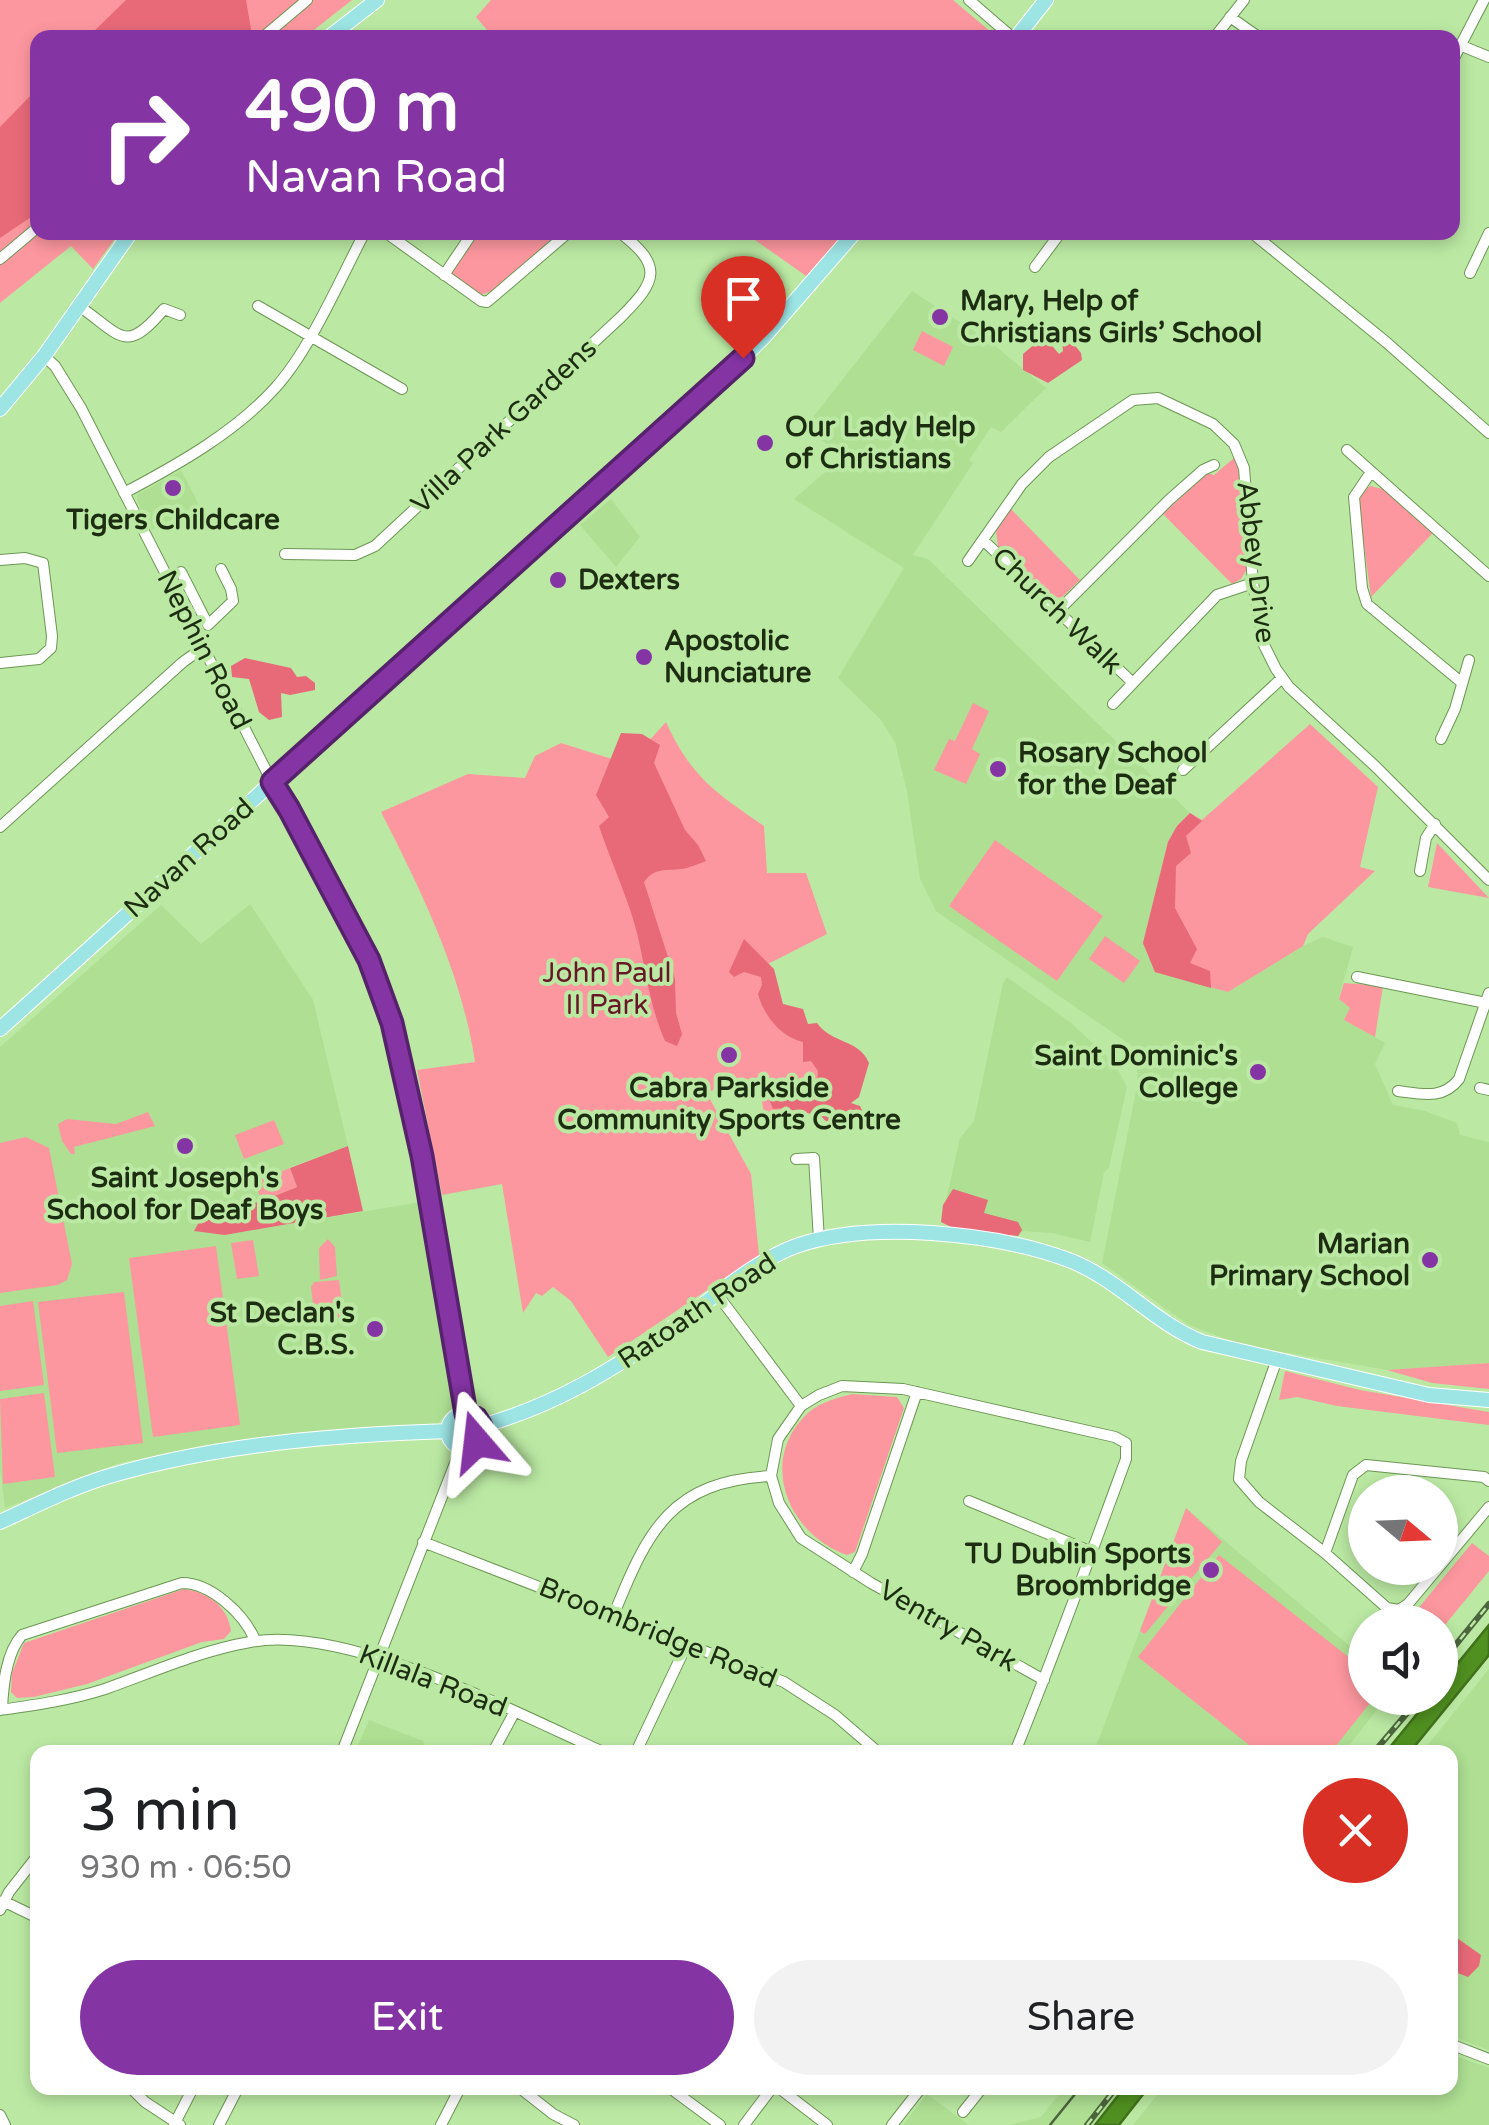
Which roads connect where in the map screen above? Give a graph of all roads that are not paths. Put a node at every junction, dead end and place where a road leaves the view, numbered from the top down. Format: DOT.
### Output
graph roads {
  1 [pos="306,0"];
  2 [pos="377,0"];
  3 [pos="969,0"];
  4 [pos="1046,0"];
  5 [pos="1244,0"];
  6 [pos="1484,0"];
  7 [pos="1230,18"];
  8 [pos="271,30"];
  9 [pos="338,30"];
  10 [pos="1005,30"];
  11 [pos="1022,30"];
  12 [pos="1220,30"];
  13 [pos="1248,30"];
  14 [pos="1462,46"];
  15 [pos="1460,49"];
  16 [pos="1489,57"];
  17 [pos="30,234"];
  18 [pos="1489,234"];
  19 [pos="125,240"];
  20 [pos="361,240"];
  21 [pos="396,240"];
  22 [pos="468,240"];
  23 [pos="560,240"];
  24 [pos="630,240"];
  25 [pos="849,240"];
  26 [pos="1056,240"];
  27 [pos="1261,240"];
  28 [pos="0,260"];
  29 [pos="1035,267"];
  30 [pos="1470,274"];
  31 [pos="444,276"];
  32 [pos="80,306"];
  33 [pos="258,306"];
  34 [pos="180,315"];
  35 [pos="309,336"];
  36 [pos="44,356"];
  37 [pos="402,389"];
  38 [pos="0,409"];
  39 [pos="1488,429"];
  40 [pos="1347,450"];
  41 [pos="1214,465"];
  42 [pos="1371,472"];
  43 [pos="124,493"];
  44 [pos="983,540"];
  45 [pos="285,554"];
  46 [pos="0,560"];
  47 [pos="968,562"];
  48 [pos="221,569"];
  49 [pos="1489,576"];
  50 [pos="1253,583"];
  51 [pos="171,585"];
  52 [pos="1059,610"];
  53 [pos="204,648"];
  54 [pos="1469,660"];
  55 [pos="0,663"];
  56 [pos="1282,678"];
  57 [pos="1132,682"];
  58 [pos="1460,682"];
  59 [pos="1113,704"];
  60 [pos="1440,739"];
  61 [pos="1183,770"];
  62 [pos="272,782"];
  63 [pos="1435,824"];
  64 [pos="0,827"];
  65 [pos="1420,871"];
  66 [pos="1489,880"];
  67 [pos="1357,977"];
  68 [pos="1487,998"];
  69 [pos="0,1029"];
  70 [pos="1398,1091"];
  71 [pos="796,1159"];
  72 [pos="819,1240"];
  73 [pos="717,1294"];
  74 [pos="1277,1360"];
  75 [pos="917,1392"];
  76 [pos="1489,1400"];
  77 [pos="801,1406"];
  78 [pos="466,1414"];
  79 [pos="481,1426"];
  80 [pos="448,1431"];
  81 [pos="461,1448"];
  82 [pos="770,1476"];
  83 [pos="1489,1481"];
  84 [pos="969,1501"];
  85 [pos="1489,1507"];
  86 [pos="0,1522"];
  87 [pos="423,1542"];
  88 [pos="1092,1552"];
  89 [pos="1325,1553"];
  90 [pos="853,1572"];
  91 [pos="614,1614"];
  92 [pos="255,1640"];
  93 [pos="687,1644"];
  94 [pos="378,1658"];
  95 [pos="1044,1680"];
  96 [pos="1,1710"];
  97 [pos="514,1712"];
  98 [pos="345,1745"];
  99 [pos="497,1745"];
  100 [pos="587,1745"];
  101 [pos="639,1745"];
  102 [pos="870,1745"];
  103 [pos="1019,1745"];
  104 [pos="30,1866"];
  105 [pos="2,1904"];
  106 [pos="30,1915"];
  107 [pos="1458,2047"];
  108 [pos="1489,2059"];
  109 [pos="138,2095"];
  110 [pos="190,2095"];
  111 [pos="234,2095"];
  112 [pos="457,2095"];
  113 [pos="529,2095"];
  114 [pos="679,2095"];
  115 [pos="770,2095"];
  116 [pos="788,2095"];
  117 [pos="916,2095"];
  118 [pos="976,2095"];
  119 [pos="963,2112"];
  120 [pos="0,2116"];
  121 [pos="446,2123"];
  122 [pos="177,2124"];
  123 [pos="5,2125"];
  124 [pos="219,2125"];
  125 [pos="574,2125"];
  126 [pos="720,2125"];
  127 [pos="744,2125"];
  128 [pos="826,2125"];
  129 [pos="892,2125"];
  1 -- 8 [label="street"];
  2 -- 9 [label="main road"];
  3 -- 10 [label="street"];
  4 -- 11 [label="main road"];
  5 -- 7 [label="street"];
  6 -- 14 [label="street"];
  7 -- 12 [label="street"];
  7 -- 13 [label="street"];
  14 -- 15 [label="street"];
  14 -- 16 [label="street"];
  17 -- 28 [label="street"];
  18 -- 30 [label="street"];
  19 -- 32 [label="main road"];
  20 -- 35 [label="street"];
  21 -- 31 [label="street"];
  22 -- 31 [label="street"];
  23 -- 31 [label="street"];
  24 -- 45 [label="street, Villa Park Gardens"];
  25 -- 62 [label="main road, Navan Road"];
  26 -- 29 [label="street"];
  27 -- 39 [label="street"];
  32 -- 34 [label="street"];
  32 -- 36 [label="main road"];
  33 -- 35 [label="street"];
  35 -- 37 [label="street"];
  35 -- 43 [label="street"];
  36 -- 38 [label="main road"];
  36 -- 43 [label="street, Nephin Road"];
  40 -- 42 [label="street"];
  41 -- 52 [label="street"];
  42 -- 49 [label="street"];
  42 -- 58 [label="street"];
  43 -- 51 [label="street, Nephin Road"];
  44 -- 47 [label="street, Abbey Drive"];
  44 -- 50 [label="street, Abbey Drive"];
  44 -- 52 [label="street, Church Walk"];
  46 -- 55 [label="street"];
  48 -- 51 [label="street"];
  50 -- 56 [label="street, Abbey Drive"];
  50 -- 57 [label="street"];
  51 -- 53 [label="street, Nephin Road"];
  52 -- 57 [label="street, Church Walk"];
  53 -- 62 [label="street, Nephin Road"];
  53 -- 64 [label="street"];
  54 -- 58 [label="street"];
  56 -- 61 [label="street"];
  56 -- 63 [label="street, Abbey Drive"];
  57 -- 59 [label="street"];
  58 -- 60 [label="street"];
  62 -- 69 [label="main road, Navan Road"];
  62 -- 78 [label="street, Nephin Road"];
  63 -- 65 [label="street"];
  63 -- 66 [label="street, Abbey Drive"];
  67 -- 68 [label="street"];
  68 -- 70 [label="street"];
  71 -- 72 [label="street"];
  72 -- 73 [label="main road, Ratoath Road"];
  72 -- 74 [label="main road, Ratoath Road"];
  73 -- 77 [label="street"];
  73 -- 79 [label="main road, Ratoath Road"];
  74 -- 76 [label="main road, Ratoath Road"];
  74 -- 89 [label="street"];
  75 -- 77 [label="street"];
  75 -- 88 [label="street"];
  75 -- 90 [label="street, Ventry Park"];
  77 -- 82 [label="street"];
  78 -- 79 [label="main road"];
  78 -- 80 [label="main road"];
  79 -- 81 [label="main road"];
  80 -- 81 [label="main road"];
  80 -- 86 [label="main road"];
  81 -- 87 [label="street"];
  82 -- 90 [label="street, Ventry Park"];
  82 -- 91 [label="street"];
  83 -- 89 [label="street"];
  84 -- 88 [label="street"];
  85 -- 89 [label="street"];
  87 -- 91 [label="street, Broombridge Road"];
  87 -- 94 [label="street"];
  88 -- 95 [label="street"];
  90 -- 95 [label="street, Ventry Park"];
  91 -- 93 [label="street, Broombridge Road"];
  92 -- 94 [label="street, Killala Road"];
  92 -- 96 [label="street, Killala Road"];
  92 -- 96 [label="street, Killala Road"];
  93 -- 101 [label="street"];
  93 -- 102 [label="street, Broombridge Road"];
  94 -- 97 [label="street, Killala Road"];
  94 -- 98 [label="street"];
  95 -- 103 [label="street"];
  97 -- 99 [label="street"];
  97 -- 100 [label="street, Killala Road"];
  104 -- 105 [label="street"];
  105 -- 106 [label="street"];
  107 -- 108 [label="street"];
  109 -- 122 [label="street"];
  110 -- 122 [label="street"];
  111 -- 124 [label="street"];
  112 -- 121 [label="street"];
  113 -- 125 [label="street"];
  114 -- 126 [label="street"];
  115 -- 127 [label="street"];
  116 -- 128 [label="street"];
  117 -- 129 [label="street"];
  118 -- 119 [label="street"];
  120 -- 123 [label="street"];
}
